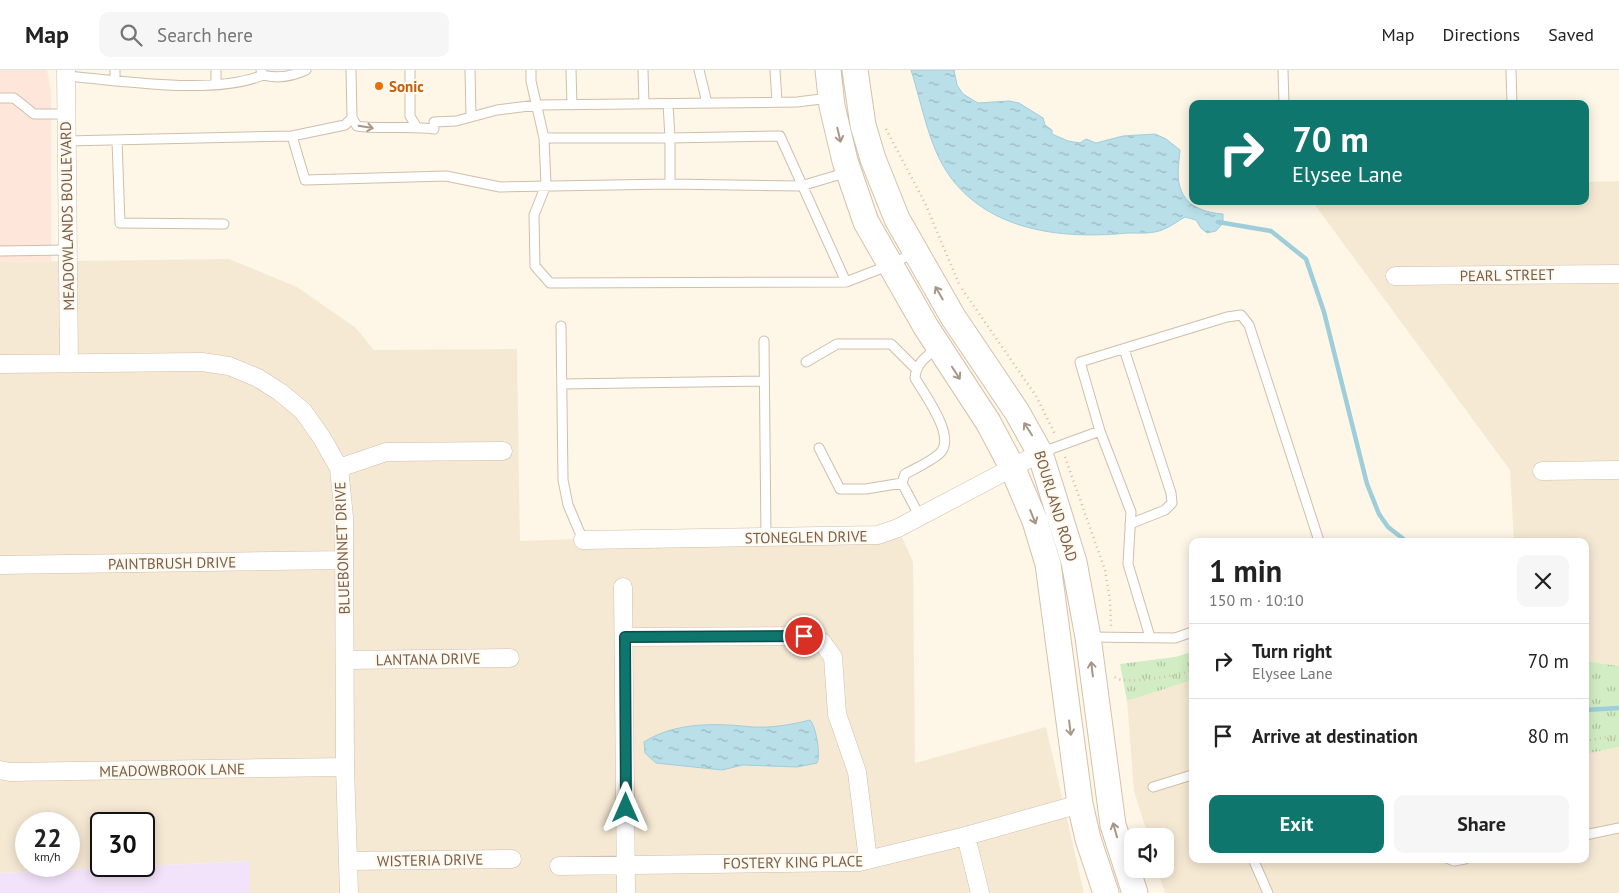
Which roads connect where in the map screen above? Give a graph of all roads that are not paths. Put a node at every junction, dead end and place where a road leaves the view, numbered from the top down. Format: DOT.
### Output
graph roads {
  1 [pos="114,70"];
  2 [pos="216,70"];
  3 [pos="306,70"];
  4 [pos="351,70"];
  5 [pos="410,70"];
  6 [pos="470,70"];
  7 [pos="531,70"];
  8 [pos="571,70"];
  9 [pos="643,70"];
  10 [pos="699,70"];
  11 [pos="776,70"];
  12 [pos="828,70"];
  13 [pos="854,70"];
  14 [pos="1283,70"];
  15 [pos="1511,70"];
  16 [pos="262,72"];
  17 [pos="66,73"];
  18 [pos="114,81"];
  19 [pos="216,84"];
  20 [pos="0,98"];
  21 [pos="831,98"];
  22 [pos="1284,100"];
  23 [pos="1512,100"];
  24 [pos="777,102"];
  25 [pos="707,103"];
  26 [pos="644,104"];
  27 [pos="668,104"];
  28 [pos="537,105"];
  29 [pos="572,105"];
  30 [pos="66,114"];
  31 [pos="471,117"];
  32 [pos="352,118"];
  33 [pos="416,126"];
  34 [pos="292,136"];
  35 [pos="544,138"];
  36 [pos="670,138"];
  37 [pos="117,140"];
  38 [pos="66,141"];
  39 [pos="849,172"];
  40 [pos="670,184"];
  41 [pos="546,185"];
  42 [pos="801,186"];
  43 [pos="224,224"];
  44 [pos="67,250"];
  45 [pos="0,251"];
  46 [pos="915,252"];
  47 [pos="890,265"];
  48 [pos="1619,274"];
  49 [pos="1395,276"];
  50 [pos="846,282"];
  51 [pos="561,326"];
  52 [pos="764,341"];
  53 [pos="939,346"];
  54 [pos="1124,349"];
  55 [pos="69,362"];
  56 [pos="806,362"];
  57 [pos="0,364"];
  58 [pos="916,369"];
  59 [pos="764,381"];
  60 [pos="562,384"];
  61 [pos="1100,431"];
  62 [pos="820,448"];
  63 [pos="502,451"];
  64 [pos="1040,453"];
  65 [pos="339,468"];
  66 [pos="1012,469"];
  67 [pos="1619,470"];
  68 [pos="1542,471"];
  69 [pos="902,483"];
  70 [pos="920,517"];
  71 [pos="1130,524"];
  72 [pos="766,538"];
  73 [pos="1318,538"];
  74 [pos="582,540"];
  75 [pos="344,560"];
  76 [pos="0,565"];
  77 [pos="623,587"];
  78 [pos="1189,633"];
  79 [pos="625,637"];
  80 [pos="1088,637"];
  81 [pos="1150,637"];
  82 [pos="510,658"];
  83 [pos="345,660"];
  84 [pos="345,767"];
  85 [pos="0,770"];
  86 [pos="1189,775"];
  87 [pos="1153,787"];
  88 [pos="1080,804"];
  89 [pos="1619,828"];
  90 [pos="1589,834"];
  91 [pos="966,836"];
  92 [pos="512,860"];
  93 [pos="868,860"];
  94 [pos="348,861"];
  95 [pos="1255,863"];
  96 [pos="626,865"];
  97 [pos="559,866"];
  98 [pos="349,893"];
  99 [pos="626,893"];
  100 [pos="980,893"];
  101 [pos="1106,893"];
  102 [pos="1135,893"];
  103 [pos="1268,893"];
  1 -- 18 [label="lane"];
  2 -- 19 [label="lane"];
  3 -- 16 [label="lane"];
  4 -- 32 [label="lane"];
  5 -- 33 [label="lane"];
  6 -- 31 [label="lane"];
  7 -- 28 [label="lane"];
  8 -- 29 [label="lane"];
  9 -- 26 [label="lane"];
  10 -- 25 [label="lane"];
  11 -- 24 [label="lane"];
  12 -- 21 [label="main road, BOURLAND ROAD"];
  13 -- 46 [label="main road, BOURLAND ROAD"];
  14 -- 22 [label="lane"];
  15 -- 23 [label="lane"];
  16 -- 19 [label="lane"];
  17 -- 18 [label="lane"];
  17 -- 30 [label="street, MEADOWLANDS BOULEVARD"];
  18 -- 19 [label="lane"];
  20 -- 30 [label="lane"];
  21 -- 24 [label="lane"];
  21 -- 39 [label="main road, BOURLAND ROAD, one-way"];
  24 -- 25 [label="lane"];
  25 -- 27 [label="lane"];
  26 -- 27 [label="lane"];
  26 -- 29 [label="lane"];
  27 -- 36 [label="lane"];
  28 -- 29 [label="lane"];
  28 -- 31 [label="lane"];
  28 -- 35 [label="lane"];
  30 -- 38 [label="street, MEADOWLANDS BOULEVARD"];
  31 -- 33 [label="lane"];
  32 -- 33 [label="lane, one-way"];
  32 -- 34 [label="lane"];
  34 -- 37 [label="lane"];
  34 -- 41 [label="lane"];
  35 -- 36 [label="lane"];
  35 -- 41 [label="lane"];
  36 -- 40 [label="lane"];
  36 -- 42 [label="lane"];
  37 -- 38 [label="lane"];
  37 -- 43 [label="lane"];
  38 -- 44 [label="street, MEADOWLANDS BOULEVARD"];
  39 -- 42 [label="lane"];
  39 -- 47 [label="main road, BOURLAND ROAD"];
  40 -- 41 [label="lane"];
  40 -- 42 [label="lane"];
  41 -- 50 [label="lane"];
  42 -- 50 [label="lane"];
  44 -- 45 [label="lane"];
  44 -- 55 [label="street, MEADOWLANDS BOULEVARD"];
  46 -- 47 [label="lane"];
  64 -- 46 [label="main road, BOURLAND ROAD, one-way"];
  47 -- 50 [label="lane"];
  47 -- 53 [label="main road, BOURLAND ROAD"];
  48 -- 49 [label="street, PEARL STREET"];
  51 -- 60 [label="lane"];
  52 -- 59 [label="lane"];
  53 -- 58 [label="lane"];
  53 -- 66 [label="main road, BOURLAND ROAD, one-way"];
  54 -- 61 [label="lane"];
  54 -- 71 [label="lane"];
  54 -- 73 [label="lane"];
  55 -- 57 [label="street, BLUEBONNET DRIVE"];
  55 -- 65 [label="street, BLUEBONNET DRIVE"];
  56 -- 58 [label="lane"];
  58 -- 69 [label="lane"];
  59 -- 60 [label="lane"];
  59 -- 72 [label="lane"];
  60 -- 74 [label="lane"];
  61 -- 64 [label="lane"];
  61 -- 71 [label="lane"];
  62 -- 69 [label="lane"];
  63 -- 65 [label="street"];
  64 -- 66 [label="street, STONEGLEN DRIVE"];
  64 -- 80 [label="main road, BOURLAND ROAD"];
  65 -- 75 [label="street, BLUEBONNET DRIVE"];
  66 -- 70 [label="street, STONEGLEN DRIVE"];
  66 -- 88 [label="main road, BOURLAND ROAD, one-way"];
  67 -- 68 [label="street"];
  69 -- 70 [label="lane"];
  70 -- 72 [label="street, STONEGLEN DRIVE"];
  71 -- 81 [label="lane"];
  72 -- 74 [label="street, STONEGLEN DRIVE"];
  75 -- 76 [label="street, PAINTBRUSH DRIVE"];
  75 -- 83 [label="street, BLUEBONNET DRIVE"];
  77 -- 79 [label="street"];
  78 -- 81 [label="lane"];
  79 -- 93 [label="street"];
  79 -- 96 [label="street"];
  80 -- 81 [label="lane"];
  102 -- 80 [label="main road, BOURLAND ROAD, one-way"];
  82 -- 83 [label="street, LANTANA DRIVE"];
  83 -- 84 [label="street, BLUEBONNET DRIVE"];
  84 -- 85 [label="street, MEADOWBROOK LANE"];
  84 -- 94 [label="street, BLUEBONNET DRIVE"];
  86 -- 87 [label="lane"];
  88 -- 91 [label="street, FOSTERY KING PLACE"];
  88 -- 101 [label="main road, BOURLAND ROAD"];
  89 -- 90 [label="lane"];
  91 -- 93 [label="street, FOSTERY KING PLACE"];
  91 -- 100 [label="street"];
  92 -- 94 [label="street, WISTERIA DRIVE"];
  93 -- 96 [label="street, FOSTERY KING PLACE"];
  94 -- 98 [label="street, BLUEBONNET DRIVE"];
  95 -- 103 [label="lane"];
  96 -- 97 [label="street, FOSTERY KING PLACE"];
  96 -- 99 [label="street"];
}
